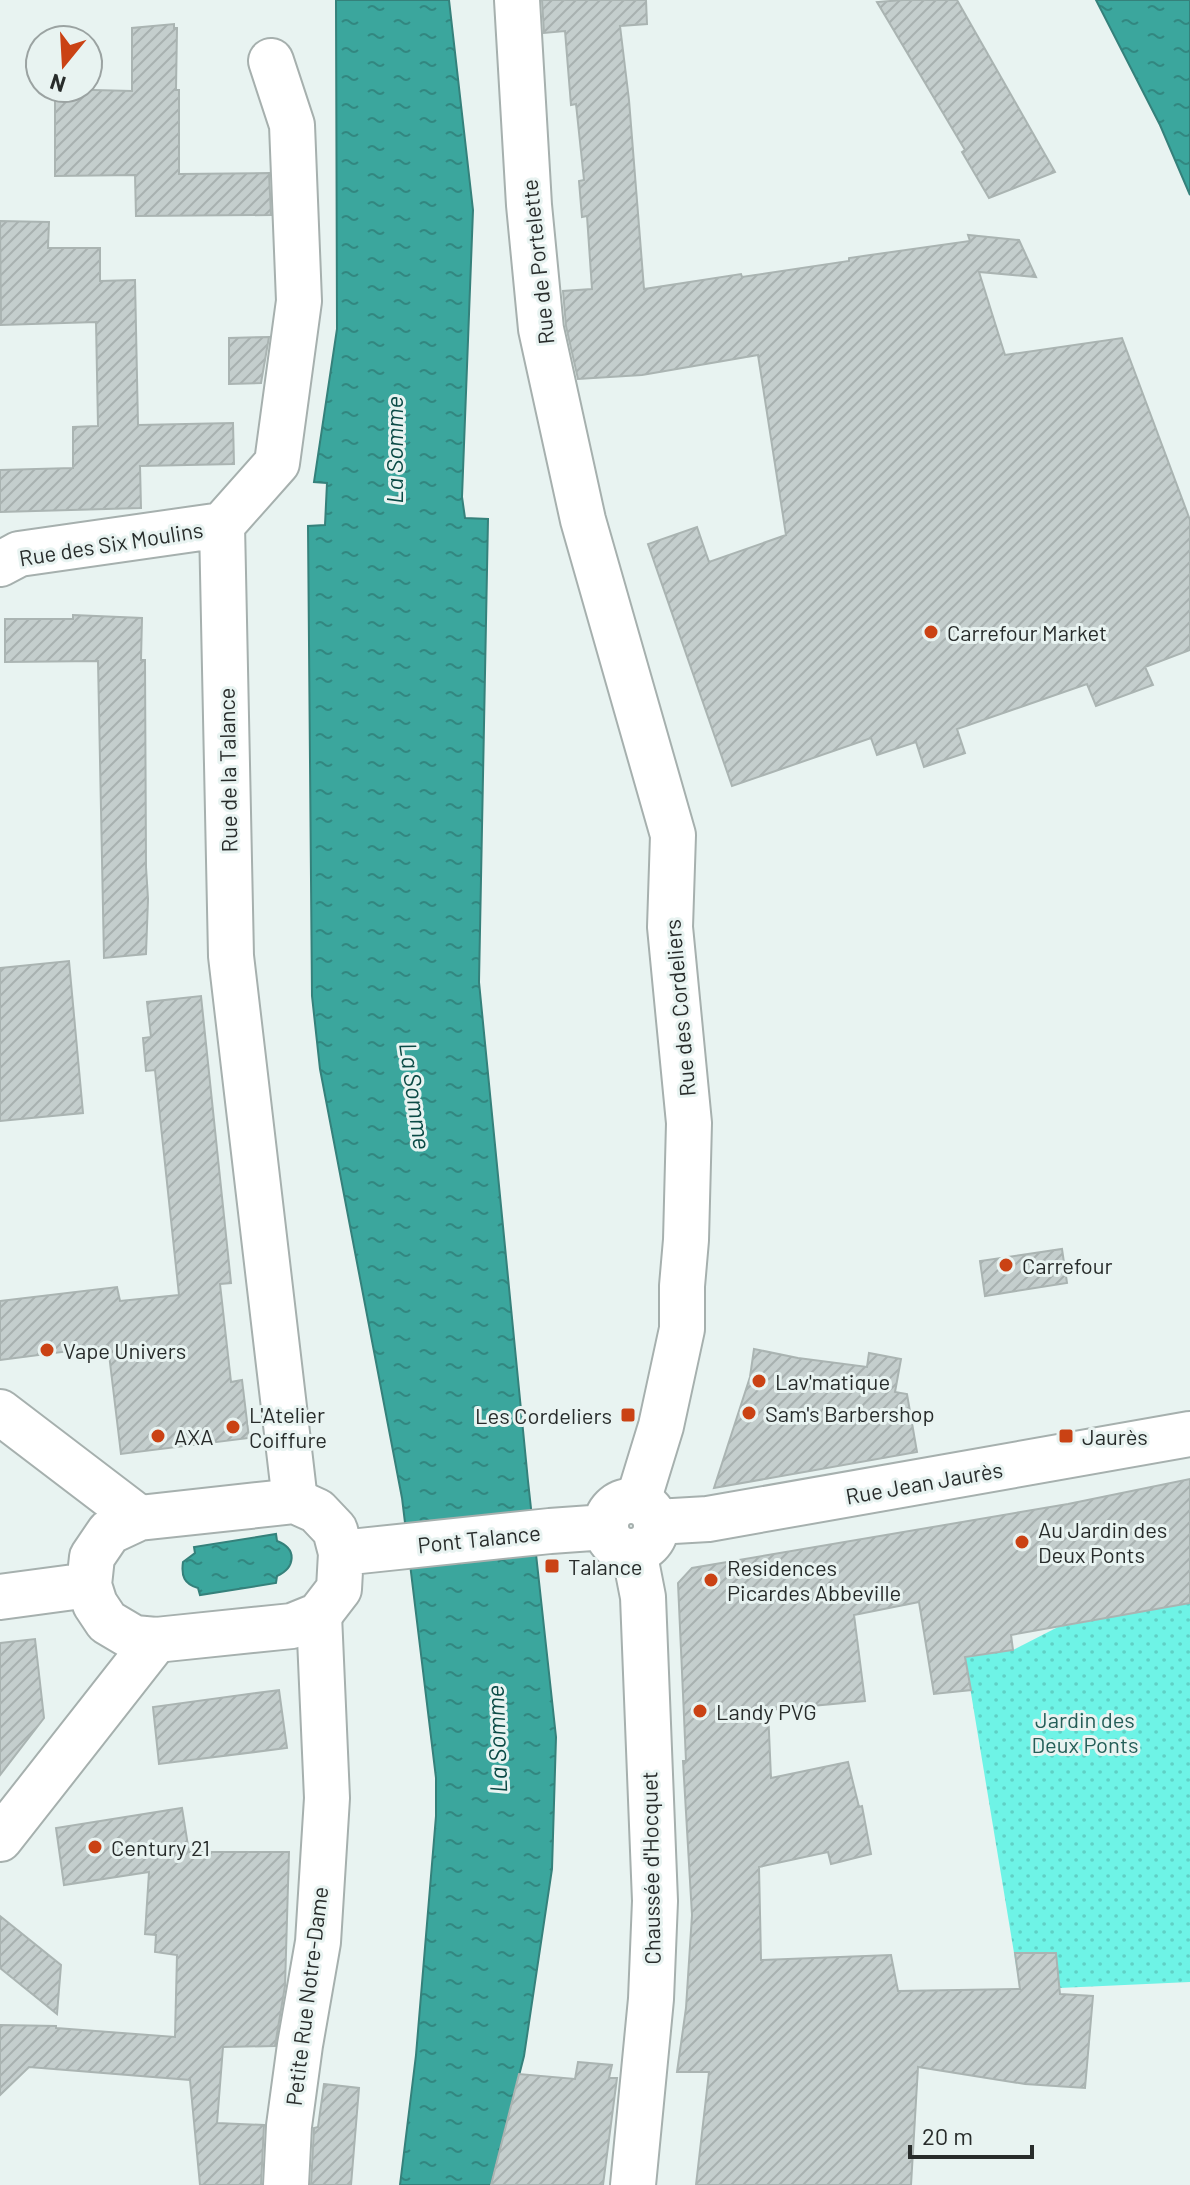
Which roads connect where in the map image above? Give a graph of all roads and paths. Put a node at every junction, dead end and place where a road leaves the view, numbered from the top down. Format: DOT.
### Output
graph roads {
  1 [pos="517,0"];
  2 [pos="271,61"];
  3 [pos="583,520"];
  4 [pos="222,525"];
  5 [pos="0,564"];
  6 [pos="0,1412"];
  7 [pos="1190,1434"];
  8 [pos="295,1501"];
  9 [pos="139,1518"];
  10 [pos="620,1526"];
  11 [pos="341,1553"];
  12 [pos="89,1585"];
  13 [pos="0,1597"];
  14 [pos="319,1615"];
  15 [pos="156,1640"];
  16 [pos="0,1839"];
  17 [pos="286,2185"];
  18 [pos="633,2185"];
  1 -- 3 [label="street, Rue de Portelette"];
  2 -- 4 [label="street"];
  3 -- 10 [label="street, Rue des Cordeliers"];
  4 -- 5 [label="street, Rue des Six Moulins"];
  4 -- 8 [label="street, Rue de la Talance"];
  6 -- 9 [label="street"];
  7 -- 10 [label="street, Rue Jean Jaurès"];
  8 -- 9 [label="street"];
  8 -- 11 [label="street"];
  9 -- 12 [label="street"];
  10 -- 11 [label="street, Pont Talance"];
  10 -- 18 [label="street, Chaussée d'Hocquet"];
  11 -- 14 [label="street"];
  12 -- 13 [label="street"];
  12 -- 15 [label="street"];
  14 -- 15 [label="street"];
  14 -- 17 [label="street, Petite Rue Notre-Dame"];
  15 -- 16 [label="street"];
}
